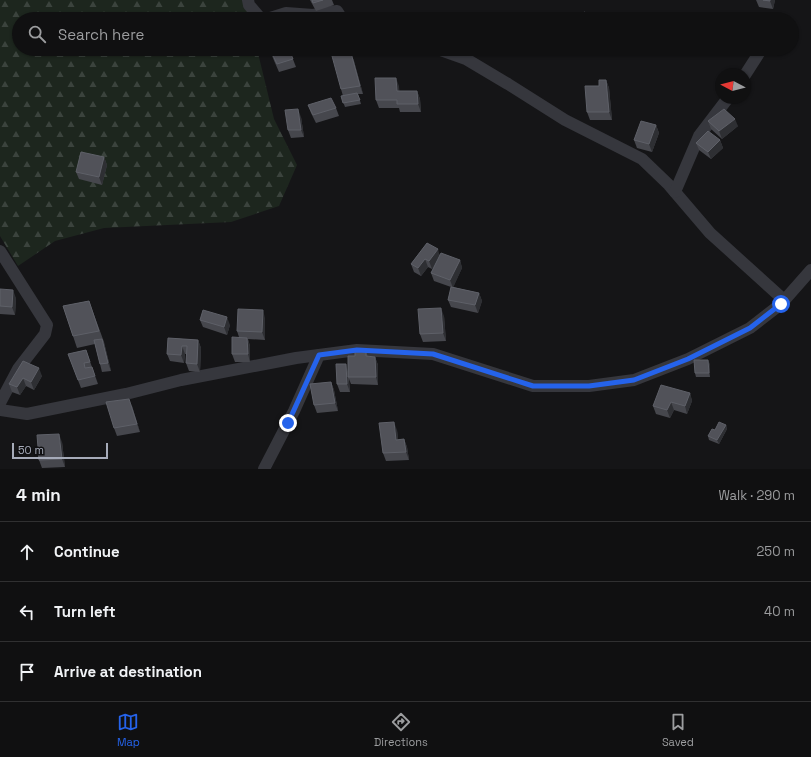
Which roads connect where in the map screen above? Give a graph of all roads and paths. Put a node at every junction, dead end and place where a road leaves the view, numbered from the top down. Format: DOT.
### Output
graph roads {
  1 [pos="248,0"];
  2 [pos="255,12"];
  3 [pos="458,56"];
  4 [pos="757,56"];
  5 [pos="749,68"];
  6 [pos="723,104"];
  7 [pos="675,192"];
  8 [pos="0,251"];
  9 [pos="811,270"];
  10 [pos="784,300"];
  11 [pos="319,355"];
  12 [pos="0,403"];
  13 [pos="0,410"];
  14 [pos="264,469"];
  1 -- 2 [label="street"];
  3 -- 7 [label="street"];
  4 -- 5 [label="street"];
  6 -- 7 [label="street"];
  7 -- 10 [label="street"];
  8 -- 12 [label="street"];
  9 -- 10 [label="street"];
  10 -- 11 [label="street"];
  11 -- 13 [label="street"];
  11 -- 14 [label="street"];
}
